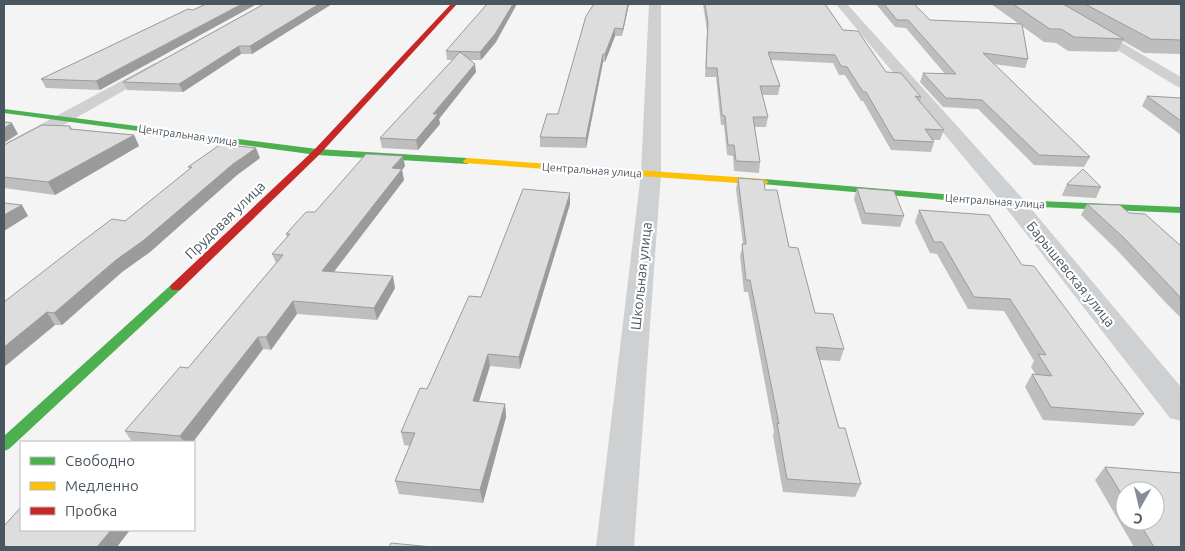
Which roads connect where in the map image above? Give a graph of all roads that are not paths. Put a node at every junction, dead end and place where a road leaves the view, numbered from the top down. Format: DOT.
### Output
graph roads {
  1 [pos="454,4"];
  2 [pos="655,4"];
  3 [pos="841,4"];
  4 [pos="1047,4"];
  5 [pos="166,61"];
  6 [pos="1181,83"];
  7 [pos="4,111"];
  8 [pos="64,118"];
  9 [pos="4,151"];
  10 [pos="317,152"];
  11 [pos="651,173"];
  12 [pos="1014,203"];
  13 [pos="1181,210"];
  14 [pos="1181,410"];
  15 [pos="4,445"];
  16 [pos="615,547"];
  1 -- 10 [label="street, Прудовая улица"];
  2 -- 11 [label="street, Школьная улица"];
  3 -- 12 [label="street, Барышевская улица"];
  4 -- 6 [label="street"];
  5 -- 8 [label="street"];
  7 -- 8 [label="street, Центральная улица"];
  8 -- 9 [label="street"];
  8 -- 10 [label="street, Центральная улица"];
  10 -- 11 [label="street, Центральная улица"];
  10 -- 15 [label="street, Прудовая улица"];
  11 -- 12 [label="street, Центральная улица"];
  11 -- 16 [label="street, Школьная улица"];
  12 -- 13 [label="street, Центральная улица"];
  12 -- 14 [label="street, Барышевская улица"];
}
